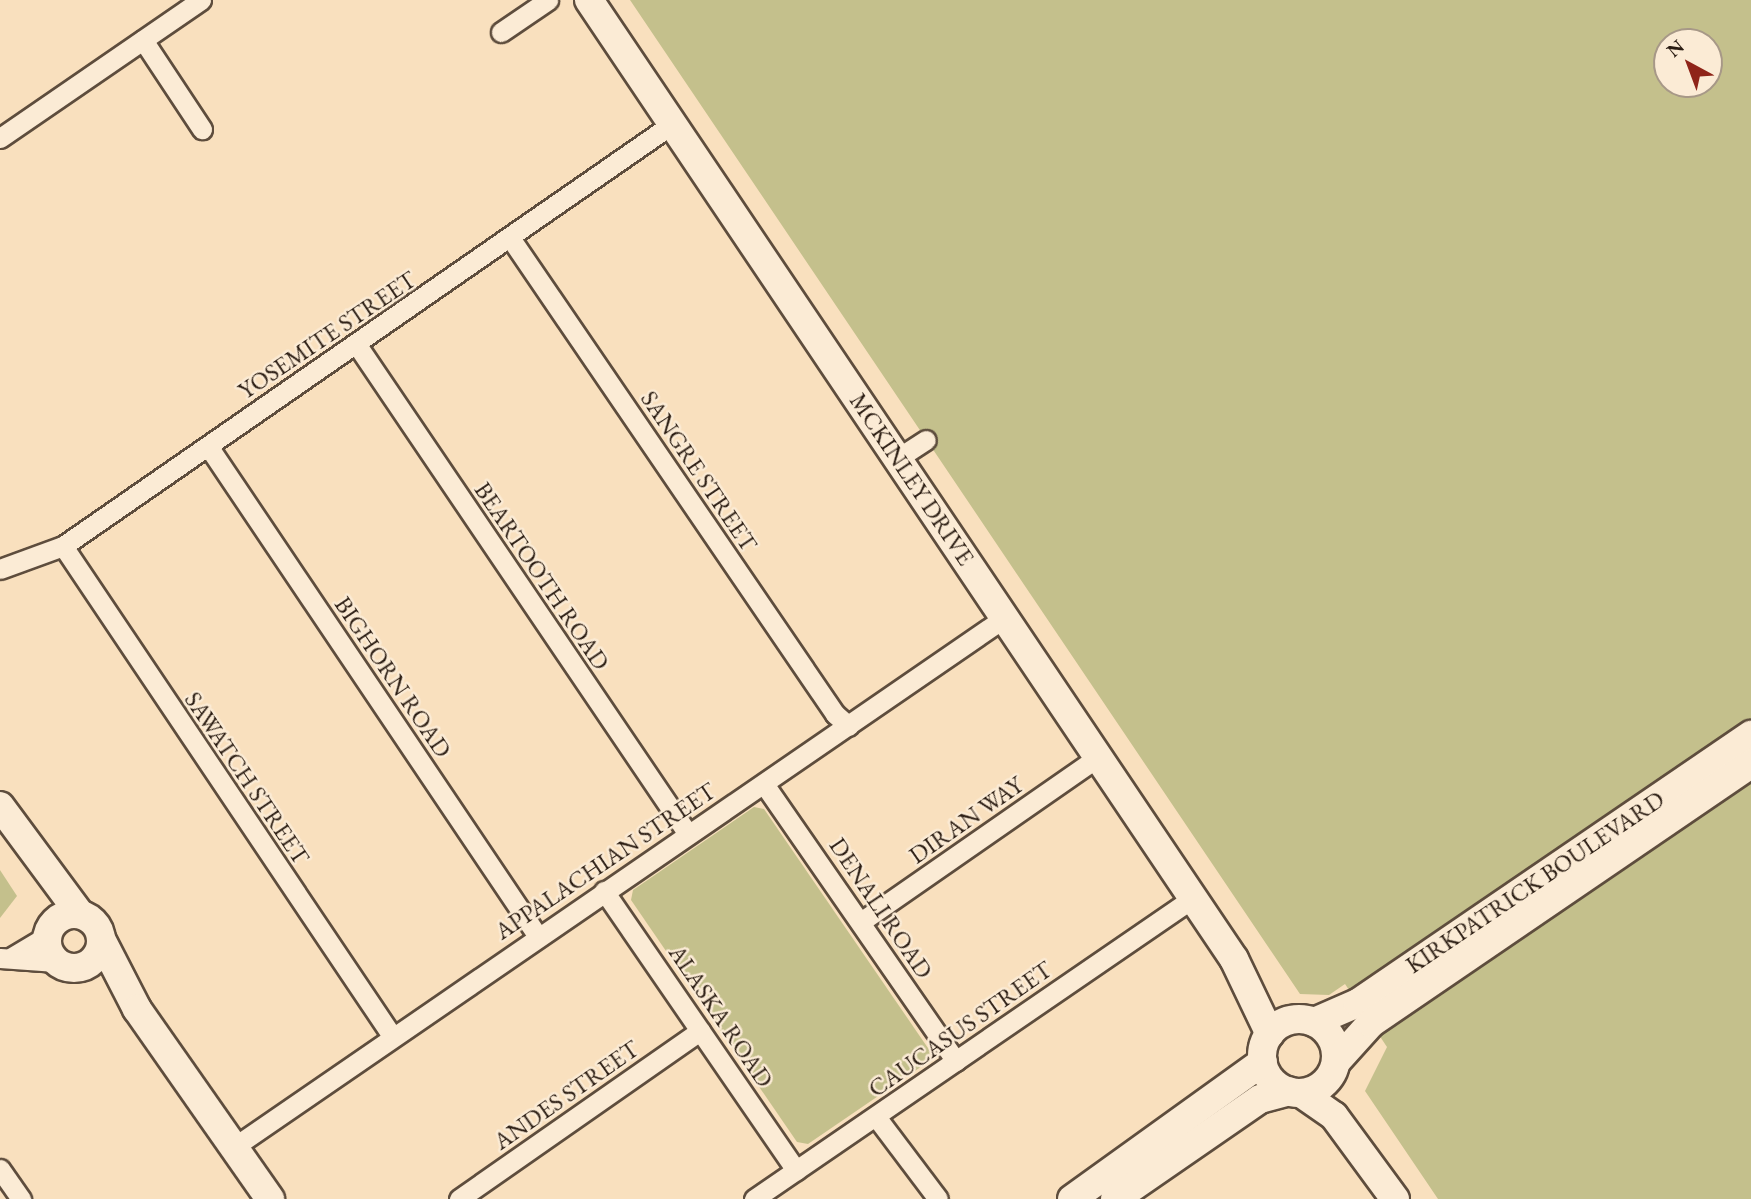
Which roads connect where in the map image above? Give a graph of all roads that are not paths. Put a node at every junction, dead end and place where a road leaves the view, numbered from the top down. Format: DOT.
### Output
graph roads {
  1 [pos="201,0"];
  2 [pos="548,0"];
  3 [pos="589,0"];
  4 [pos="501,32"];
  5 [pos="143,40"];
  6 [pos="672,124"];
  7 [pos="202,129"];
  8 [pos="0,138"];
  9 [pos="511,239"];
  10 [pos="357,345"];
  11 [pos="926,440"];
  12 [pos="208,446"];
  13 [pos="898,458"];
  14 [pos="63,546"];
  15 [pos="0,569"];
  16 [pos="1004,618"];
  17 [pos="849,726"];
  18 [pos="1751,735"];
  19 [pos="1098,757"];
  20 [pos="1751,764"];
  21 [pos="764,784"];
  22 [pos="0,806"];
  23 [pos="688,834"];
  24 [pos="604,891"];
  25 [pos="1193,898"];
  26 [pos="862,921"];
  27 [pos="537,935"];
  28 [pos="101,939"];
  29 [pos="63,940"];
  30 [pos="6,958"];
  31 [pos="1234,959"];
  32 [pos="137,1009"];
  33 [pos="1308,1020"];
  34 [pos="700,1031"];
  35 [pos="1270,1034"];
  36 [pos="392,1036"];
  37 [pos="956,1061"];
  38 [pos="1263,1062"];
  39 [pos="1334,1068"];
  40 [pos="1295,1092"];
  41 [pos="877,1118"];
  42 [pos="234,1147"];
  43 [pos="1361,1148"];
  44 [pos="0,1169"];
  45 [pos="796,1170"];
  46 [pos="20,1199"];
  47 [pos="270,1199"];
  48 [pos="459,1199"];
  49 [pos="754,1199"];
  50 [pos="939,1199"];
  51 [pos="1072,1199"];
  52 [pos="1115,1199"];
  53 [pos="1395,1199"];
  1 -- 5 [label="street"];
  2 -- 4 [label="street"];
  3 -- 6 [label="street, MCKINLEY DRIVE"];
  5 -- 7 [label="street"];
  5 -- 8 [label="street"];
  6 -- 9 [label="street, YOSEMITE STREET"];
  6 -- 13 [label="street, MCKINLEY DRIVE"];
  9 -- 10 [label="street, YOSEMITE STREET"];
  9 -- 17 [label="street, SANGRE STREET"];
  10 -- 12 [label="street, YOSEMITE STREET"];
  10 -- 23 [label="street, BEARTOOTH ROAD"];
  11 -- 13 [label="street"];
  12 -- 14 [label="street, YOSEMITE STREET"];
  12 -- 27 [label="street, BIGHORN ROAD"];
  13 -- 16 [label="street, MCKINLEY DRIVE"];
  14 -- 15 [label="street, YOSEMITE STREET"];
  14 -- 36 [label="street, SAWATCH STREET"];
  16 -- 17 [label="street, APPALACHIAN STREET"];
  16 -- 19 [label="street, MCKINLEY DRIVE"];
  17 -- 21 [label="street, APPALACHIAN STREET"];
  18 -- 33 [label="street, KIRKPATRICK BOULEVARD"];
  19 -- 25 [label="street, MCKINLEY DRIVE"];
  19 -- 26 [label="street, DIRAN WAY"];
  20 -- 39 [label="street, KIRKPATRICK BOULEVARD"];
  21 -- 23 [label="street, APPALACHIAN STREET"];
  21 -- 26 [label="street, DENALI ROAD"];
  22 -- 29 [label="street"];
  23 -- 24 [label="street, APPALACHIAN STREET"];
  24 -- 27 [label="street, APPALACHIAN STREET"];
  24 -- 34 [label="street, ALASKA ROAD"];
  25 -- 31 [label="street, MCKINLEY DRIVE"];
  25 -- 37 [label="street, CAUCASUS STREET"];
  26 -- 37 [label="street, DENALI ROAD"];
  27 -- 36 [label="street, APPALACHIAN STREET"];
  28 -- 29 [label="street"];
  28 -- 29 [label="street"];
  28 -- 32 [label="street"];
  29 -- 30 [label="street"];
  29 -- 32 [label="street"];
  31 -- 33 [label="street, MCKINLEY DRIVE"];
  31 -- 35 [label="street, MCKINLEY DRIVE"];
  32 -- 42 [label="street"];
  33 -- 35 [label="street"];
  33 -- 39 [label="street"];
  34 -- 45 [label="street, ALASKA ROAD"];
  34 -- 48 [label="street, ANDES STREET"];
  35 -- 38 [label="street"];
  36 -- 42 [label="street, APPALACHIAN STREET"];
  37 -- 41 [label="street, CAUCASUS STREET"];
  38 -- 40 [label="street"];
  38 -- 51 [label="street"];
  39 -- 40 [label="street"];
  39 -- 43 [label="street"];
  40 -- 43 [label="street"];
  40 -- 52 [label="street"];
  41 -- 45 [label="street, CAUCASUS STREET"];
  41 -- 50 [label="street"];
  42 -- 47 [label="street"];
  43 -- 53 [label="street"];
  44 -- 46 [label="street"];
  45 -- 49 [label="street, CAUCASUS STREET"];
}
